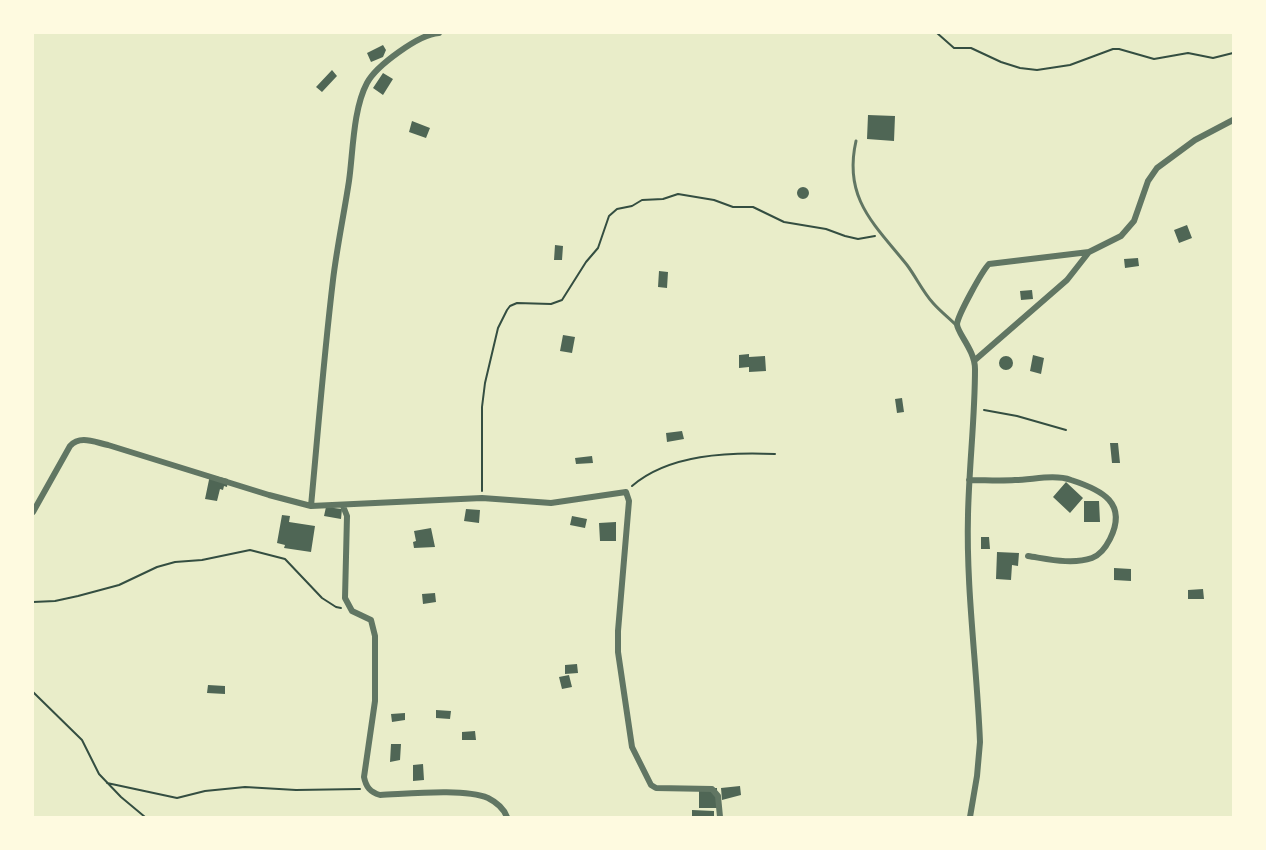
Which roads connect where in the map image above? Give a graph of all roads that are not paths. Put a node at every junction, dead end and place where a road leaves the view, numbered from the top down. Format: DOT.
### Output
graph roads {
  1 [pos="440,33"];
  2 [pos="1233,120"];
  3 [pos="856,141"];
  4 [pos="1089,252"];
  5 [pos="957,326"];
  6 [pos="975,360"];
  7 [pos="969,480"];
  8 [pos="311,506"];
  9 [pos="343,506"];
  10 [pos="33,512"];
  11 [pos="1028,556"];
  12 [pos="507,817"];
  13 [pos="720,817"];
  14 [pos="970,817"];
  1 -- 8 [label="street"];
  2 -- 4 [label="street"];
  3 -- 5 [label="lane"];
  4 -- 5 [label="street"];
  4 -- 6 [label="street"];
  5 -- 6 [label="street"];
  6 -- 7 [label="street"];
  7 -- 11 [label="street"];
  7 -- 14 [label="street"];
  8 -- 9 [label="street"];
  8 -- 10 [label="street"];
  9 -- 12 [label="street"];
  9 -- 13 [label="street"];
}
